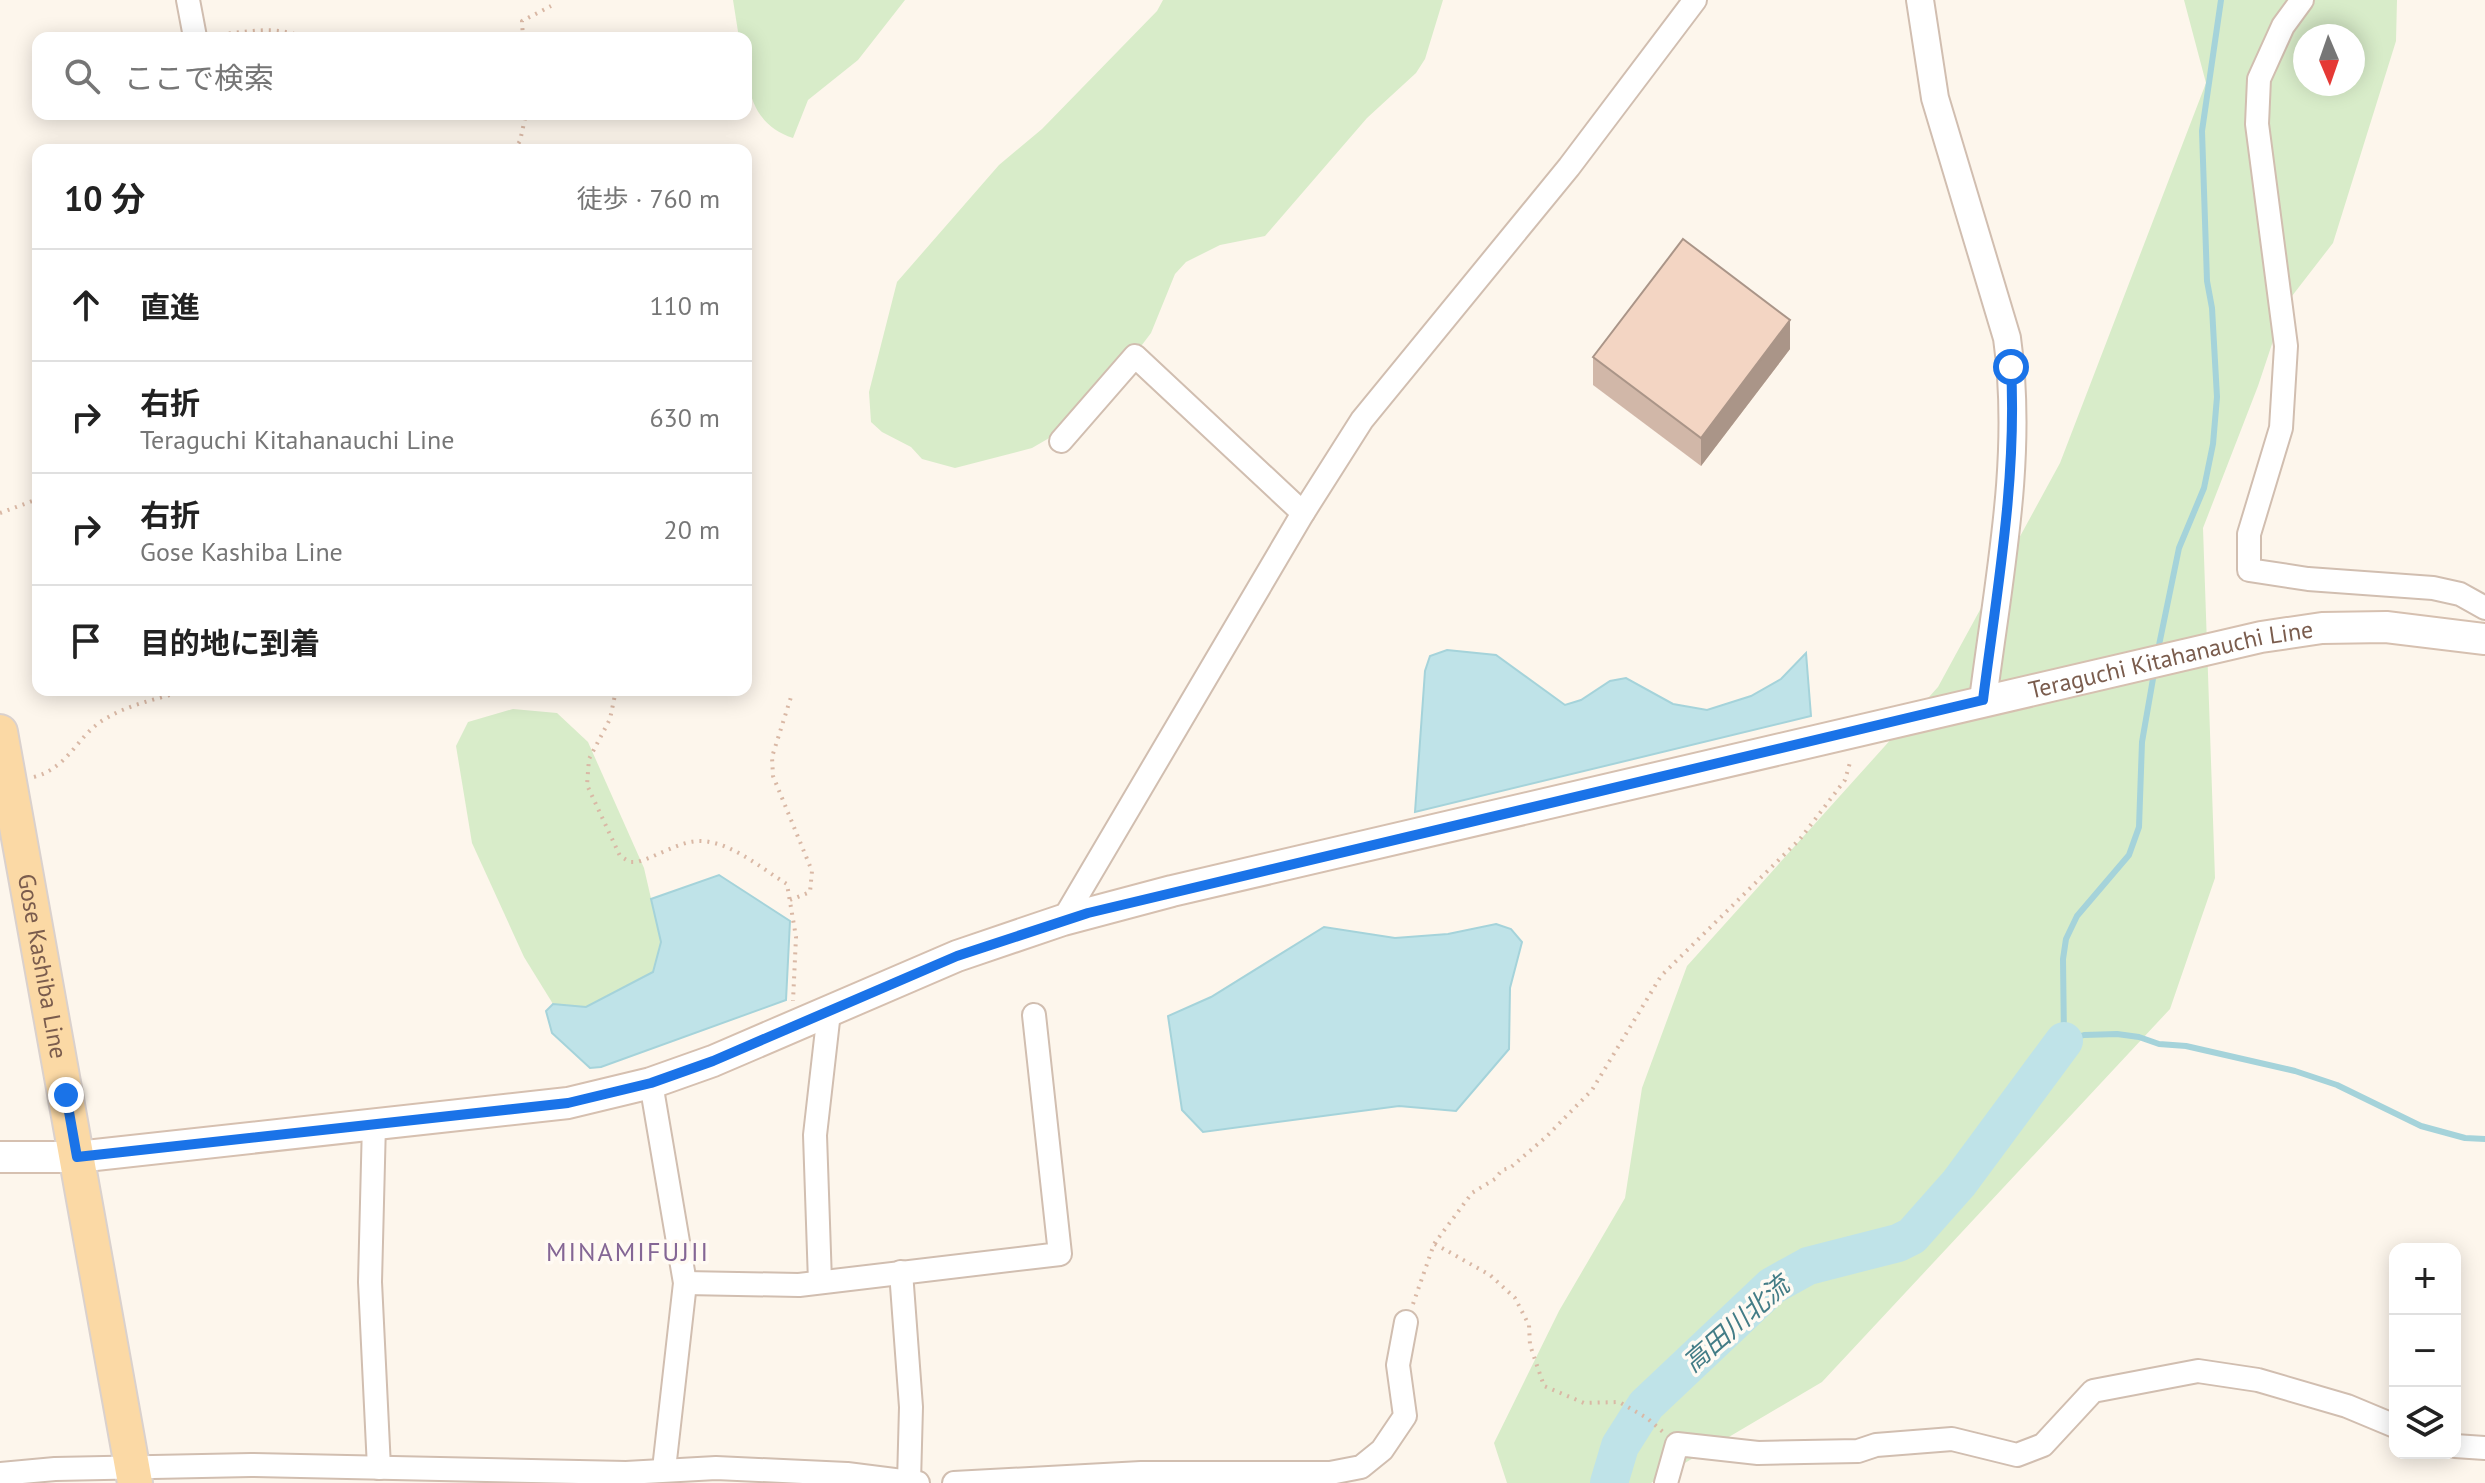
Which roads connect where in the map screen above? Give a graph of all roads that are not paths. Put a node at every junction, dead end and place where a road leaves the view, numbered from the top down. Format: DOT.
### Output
graph roads {
  1 [pos="188,0"];
  2 [pos="1695,0"];
  3 [pos="1920,0"];
  4 [pos="2302,0"];
  5 [pos="194,32"];
  6 [pos="1061,441"];
  7 [pos="1303,513"];
  8 [pos="2485,608"];
  9 [pos="2485,639"];
  10 [pos="1983,700"];
  11 [pos="0,732"];
  12 [pos="1063,920"];
  13 [pos="829,1012"];
  14 [pos="1034,1015"];
  15 [pos="651,1083"];
  16 [pos="374,1123"];
  17 [pos="0,1157"];
  18 [pos="77,1157"];
  19 [pos="901,1272"];
  20 [pos="820,1282"];
  21 [pos="685,1283"];
  22 [pos="1406,1322"];
  23 [pos="2389,1424"];
  24 [pos="2461,1446"];
  25 [pos="2485,1448"];
  26 [pos="379,1468"];
  27 [pos="664,1469"];
  28 [pos="0,1474"];
  29 [pos="252,1474"];
  30 [pos="715,1475"];
  31 [pos="134,1476"];
  32 [pos="626,1478"];
  33 [pos="847,1479"];
  34 [pos="909,1482"];
  35 [pos="918,1483"];
  36 [pos="954,1483"];
  37 [pos="1666,1483"];
  1 -- 5 [label="street"];
  2 -- 7 [label="street"];
  3 -- 10 [label="street"];
  4 -- 8 [label="street"];
  6 -- 7 [label="street"];
  7 -- 12 [label="street"];
  9 -- 10 [label="main road, Teraguchi Kitahanauchi Line"];
  10 -- 12 [label="main road, Teraguchi Kitahanauchi Line"];
  11 -- 18 [label="main road, Gose Kashiba Line"];
  12 -- 13 [label="main road, Teraguchi Kitahanauchi Line"];
  13 -- 15 [label="main road, Teraguchi Kitahanauchi Line"];
  13 -- 20 [label="street"];
  14 -- 19 [label="street"];
  15 -- 16 [label="main road, Teraguchi Kitahanauchi Line"];
  15 -- 21 [label="street"];
  16 -- 18 [label="main road, Teraguchi Kitahanauchi Line"];
  16 -- 26 [label="street"];
  17 -- 18 [label="main road, Teraguchi Kitahanauchi Line"];
  18 -- 31 [label="main road, Gose Kashiba Line"];
  19 -- 20 [label="street"];
  19 -- 34 [label="street"];
  20 -- 21 [label="street"];
  21 -- 27 [label="street"];
  22 -- 36 [label="street"];
  23 -- 37 [label="street"];
  24 -- 25 [label="street"];
  26 -- 29 [label="street"];
  26 -- 32 [label="street"];
  27 -- 30 [label="street"];
  27 -- 32 [label="street"];
  28 -- 31 [label="street"];
  29 -- 31 [label="street"];
  30 -- 33 [label="street"];
  33 -- 34 [label="street"];
  34 -- 35 [label="street"];
}
